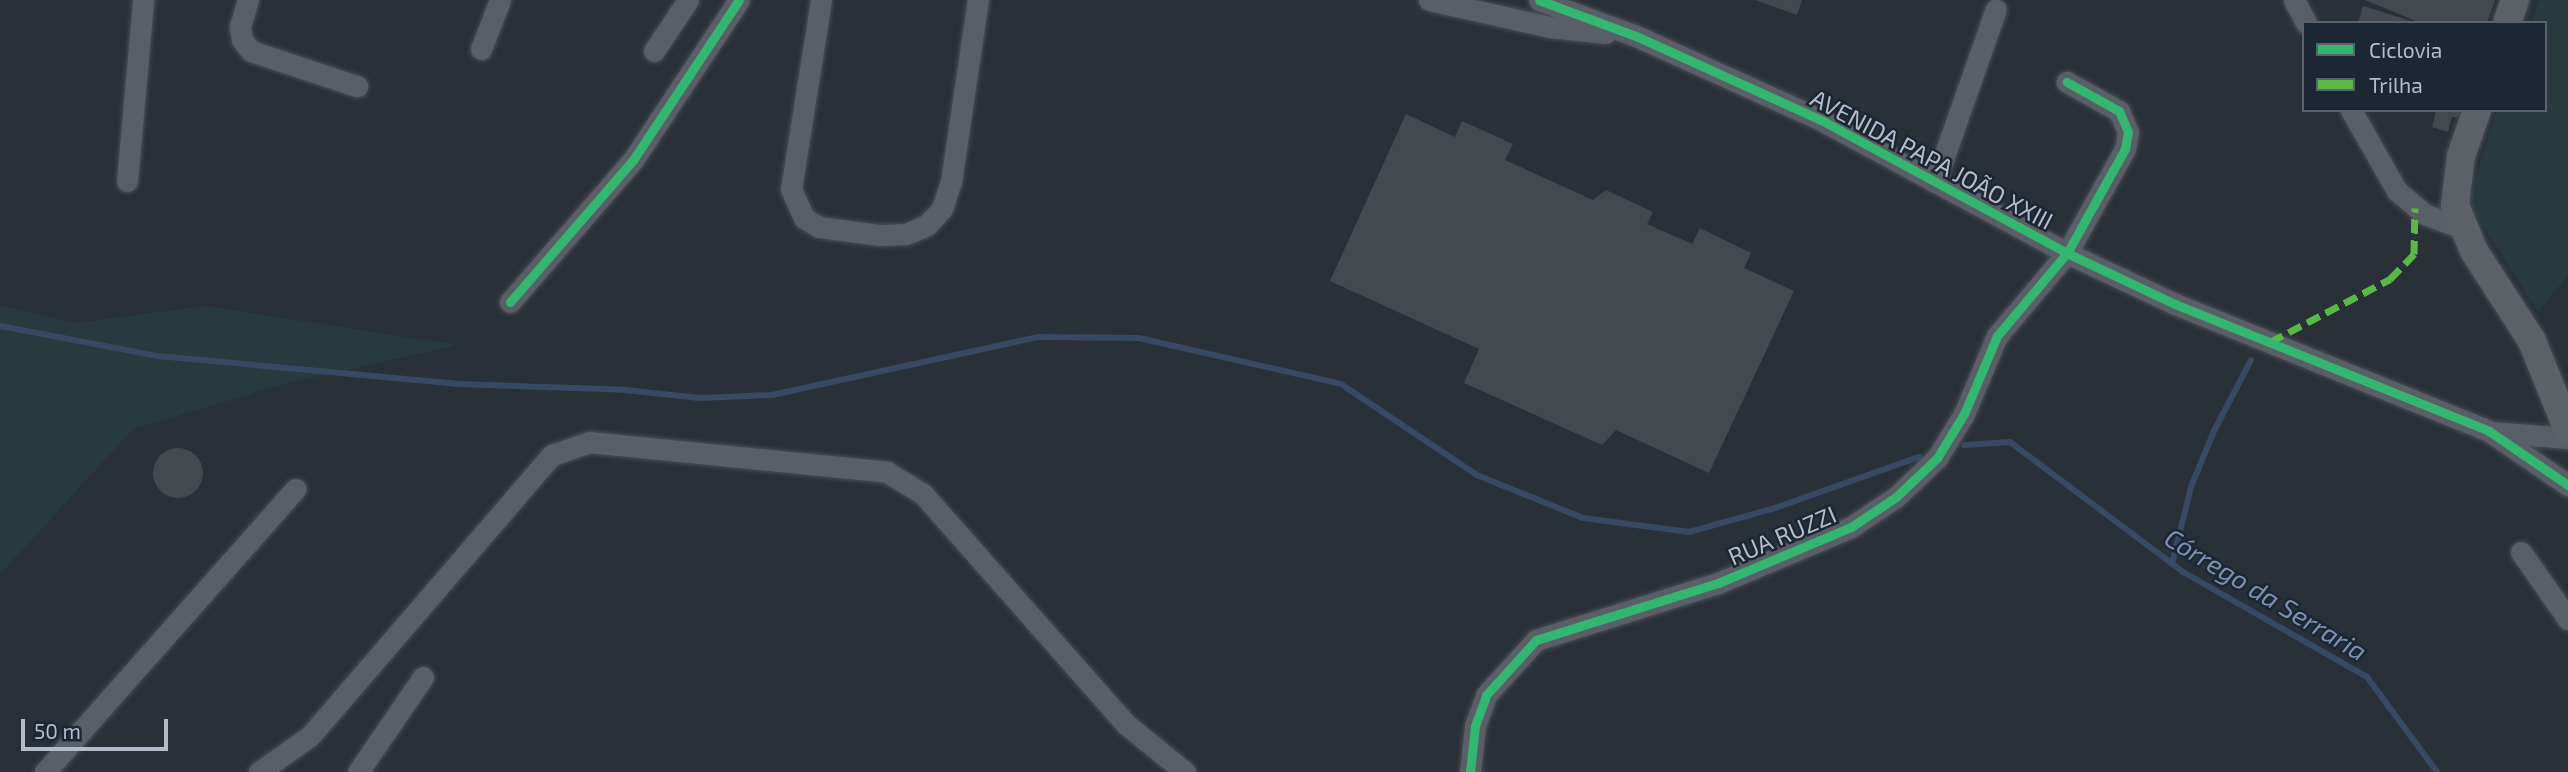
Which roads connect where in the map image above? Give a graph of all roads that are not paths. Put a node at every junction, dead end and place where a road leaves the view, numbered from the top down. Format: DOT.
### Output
graph roads {
  1 [pos="143,0"];
  2 [pos="248,0"];
  3 [pos="500,0"];
  4 [pos="688,0"];
  5 [pos="739,0"];
  6 [pos="821,0"];
  7 [pos="978,0"];
  8 [pos="1429,0"];
  9 [pos="1539,0"];
  10 [pos="2294,0"];
  11 [pos="2515,0"];
  12 [pos="1996,9"];
  13 [pos="2305,21"];
  14 [pos="2508,21"];
  15 [pos="1636,36"];
  16 [pos="481,49"];
  17 [pos="653,51"];
  18 [pos="2067,82"];
  19 [pos="357,86"];
  20 [pos="2352,112"];
  21 [pos="2476,112"];
  22 [pos="127,181"];
  23 [pos="1935,182"];
  24 [pos="2462,228"];
  25 [pos="2067,253"];
  26 [pos="510,302"];
  27 [pos="2532,341"];
  28 [pos="2568,378"];
  29 [pos="2568,430"];
  30 [pos="2489,432"];
  31 [pos="2568,438"];
  32 [pos="2568,485"];
  33 [pos="295,489"];
  34 [pos="2521,552"];
  35 [pos="2568,619"];
  36 [pos="423,677"];
  37 [pos="45,772"];
  38 [pos="259,772"];
  39 [pos="358,772"];
  40 [pos="1185,772"];
  41 [pos="1470,772"];
  1 -- 22 [label="street"];
  2 -- 19 [label="street"];
  3 -- 16 [label="street"];
  4 -- 17 [label="street"];
  5 -- 26 [label="street"];
  6 -- 7 [label="street"];
  8 -- 15 [label="street"];
  9 -- 15 [label="street, AVENIDA PAPA JOÃO XXIII"];
  10 -- 13 [label="street"];
  11 -- 14 [label="main road"];
  12 -- 23 [label="street"];
  15 -- 23 [label="street, AVENIDA PAPA JOÃO XXIII"];
  18 -- 25 [label="street, RUA RUZZI"];
  20 -- 24 [label="street"];
  21 -- 24 [label="main road"];
  23 -- 25 [label="street, AVENIDA PAPA JOÃO XXIII"];
  24 -- 27 [label="main road"];
  25 -- 30 [label="street, AVENIDA PAPA JOÃO XXIII"];
  25 -- 41 [label="street, RUA RUZZI"];
  27 -- 28 [label="main road"];
  27 -- 29 [label="main road"];
  30 -- 31 [label="street, AVENIDA PAPA JOÃO XXIII"];
  30 -- 32 [label="street, AVENIDA PAPA JOÃO XXIII"];
  33 -- 37 [label="street"];
  34 -- 35 [label="street"];
  36 -- 39 [label="street"];
  38 -- 40 [label="street"];
}
